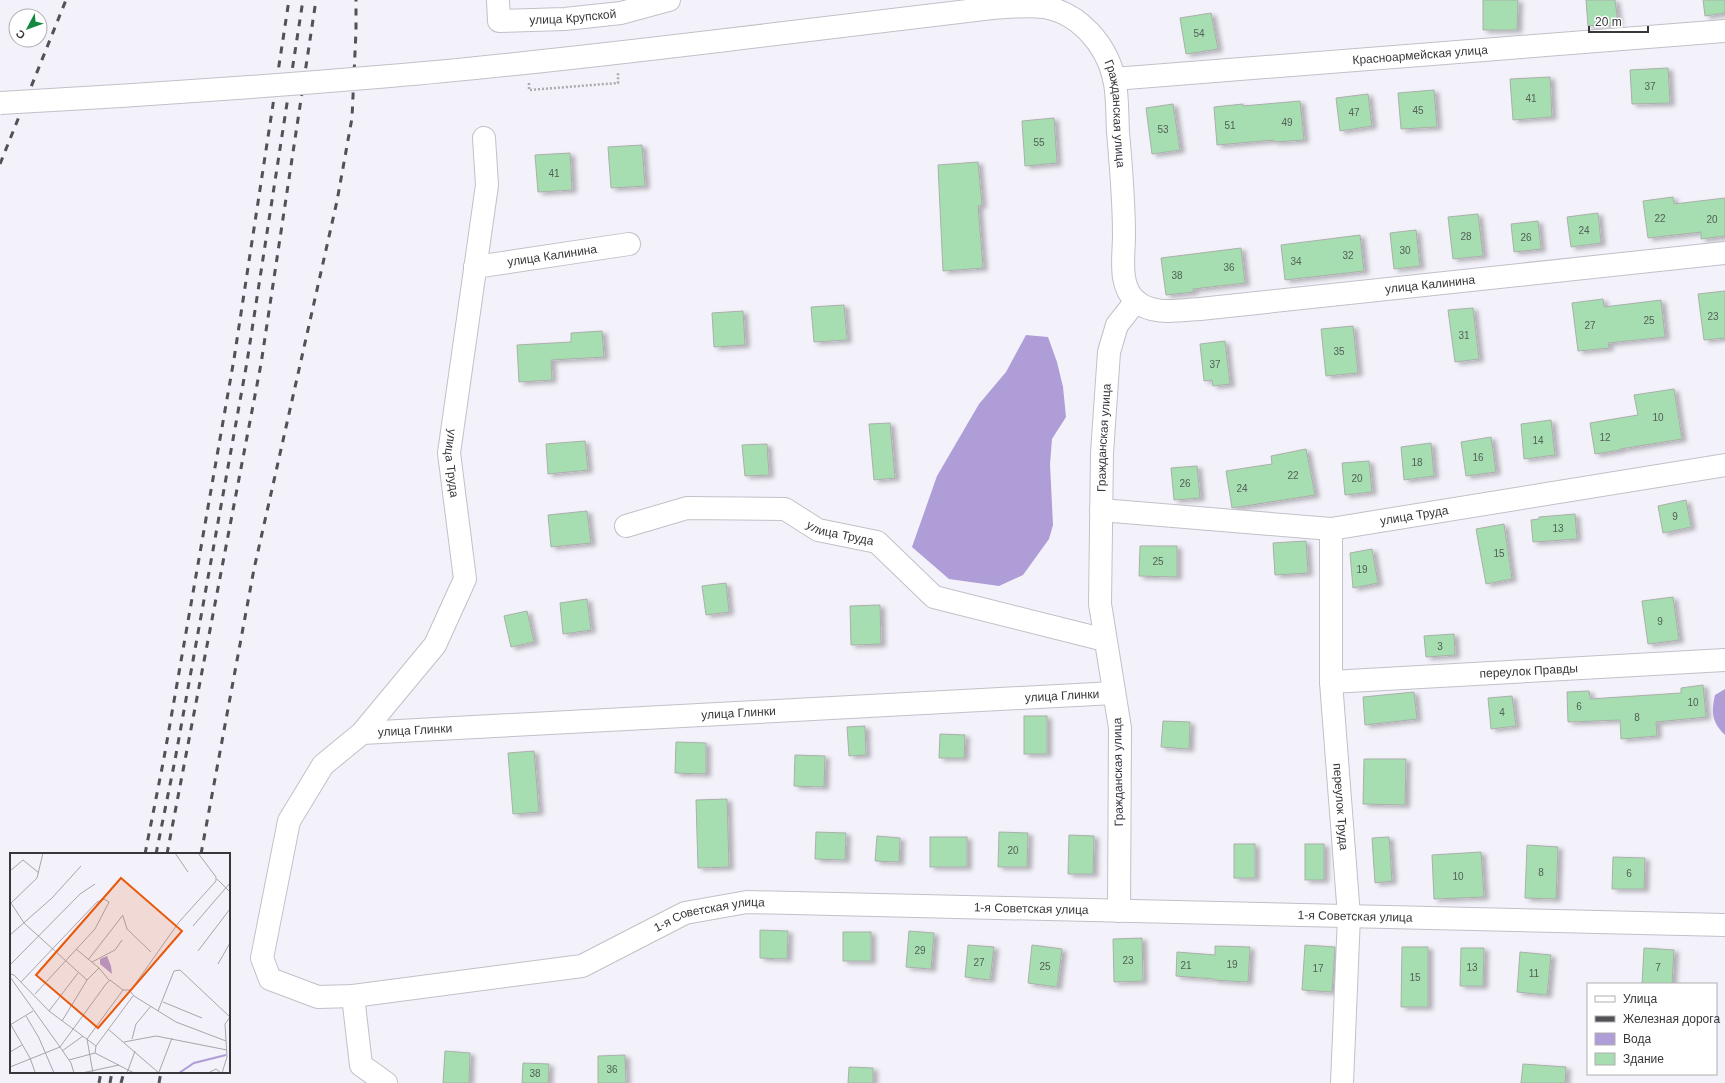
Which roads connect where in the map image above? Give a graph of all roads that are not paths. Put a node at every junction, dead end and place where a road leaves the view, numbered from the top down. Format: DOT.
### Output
graph roads {
  1 [pos="669,0"];
  2 [pos="990,4"];
  3 [pos="1058,5"];
  4 [pos="498,10"];
  5 [pos="1725,31"];
  6 [pos="1114,79"];
  7 [pos="0,103"];
  8 [pos="484,138"];
  9 [pos="629,244"];
  10 [pos="1725,253"];
  11 [pos="475,267"];
  12 [pos="1136,301"];
  13 [pos="1725,465"];
  14 [pos="1101,510"];
  15 [pos="626,526"];
  16 [pos="1331,530"];
  17 [pos="1105,640"];
  18 [pos="1725,660"];
  19 [pos="1332,682"];
  20 [pos="1114,693"];
  21 [pos="362,733"];
  22 [pos="1119,911"];
  23 [pos="1349,916"];
  24 [pos="1725,925"];
  25 [pos="353,996"];
  26 [pos="386,1083"];
  27 [pos="1342,1083"];
  1 -- 4 [label="street, улица Крупской"];
  2 -- 3 [label="street, Гражданская улица"];
  2 -- 7 [label="street, Гражданская улица, bridge"];
  3 -- 6 [label="street, Гражданская улица"];
  5 -- 6 [label="street, Красноармейская улица"];
  6 -- 12 [label="street, Гражданская улица"];
  8 -- 11 [label="street, улица Труда"];
  9 -- 11 [label="street, улица Калинина"];
  10 -- 12 [label="street, улица Калинина"];
  11 -- 21 [label="street, улица Труда"];
  12 -- 14 [label="street, Гражданская улица"];
  13 -- 16 [label="street, улица Труда"];
  14 -- 16 [label="street, улица Труда"];
  14 -- 17 [label="street, Гражданская улица"];
  15 -- 17 [label="street, улица Труда"];
  16 -- 19 [label="street, переулок Труда"];
  17 -- 20 [label="street, Гражданская улица"];
  18 -- 19 [label="street, переулок Правды"];
  19 -- 23 [label="street, переулок Труда"];
  20 -- 21 [label="street, улица Глинки"];
  20 -- 22 [label="street, Гражданская улица"];
  21 -- 25 [label="street, улица Труда"];
  22 -- 23 [label="street, 1-я Советская улица"];
  22 -- 25 [label="street, 1-я Советская улица"];
  23 -- 24 [label="street, 1-я Советская улица"];
  23 -- 27 [label="street, переулок Труда"];
  25 -- 26 [label="street"];
}
